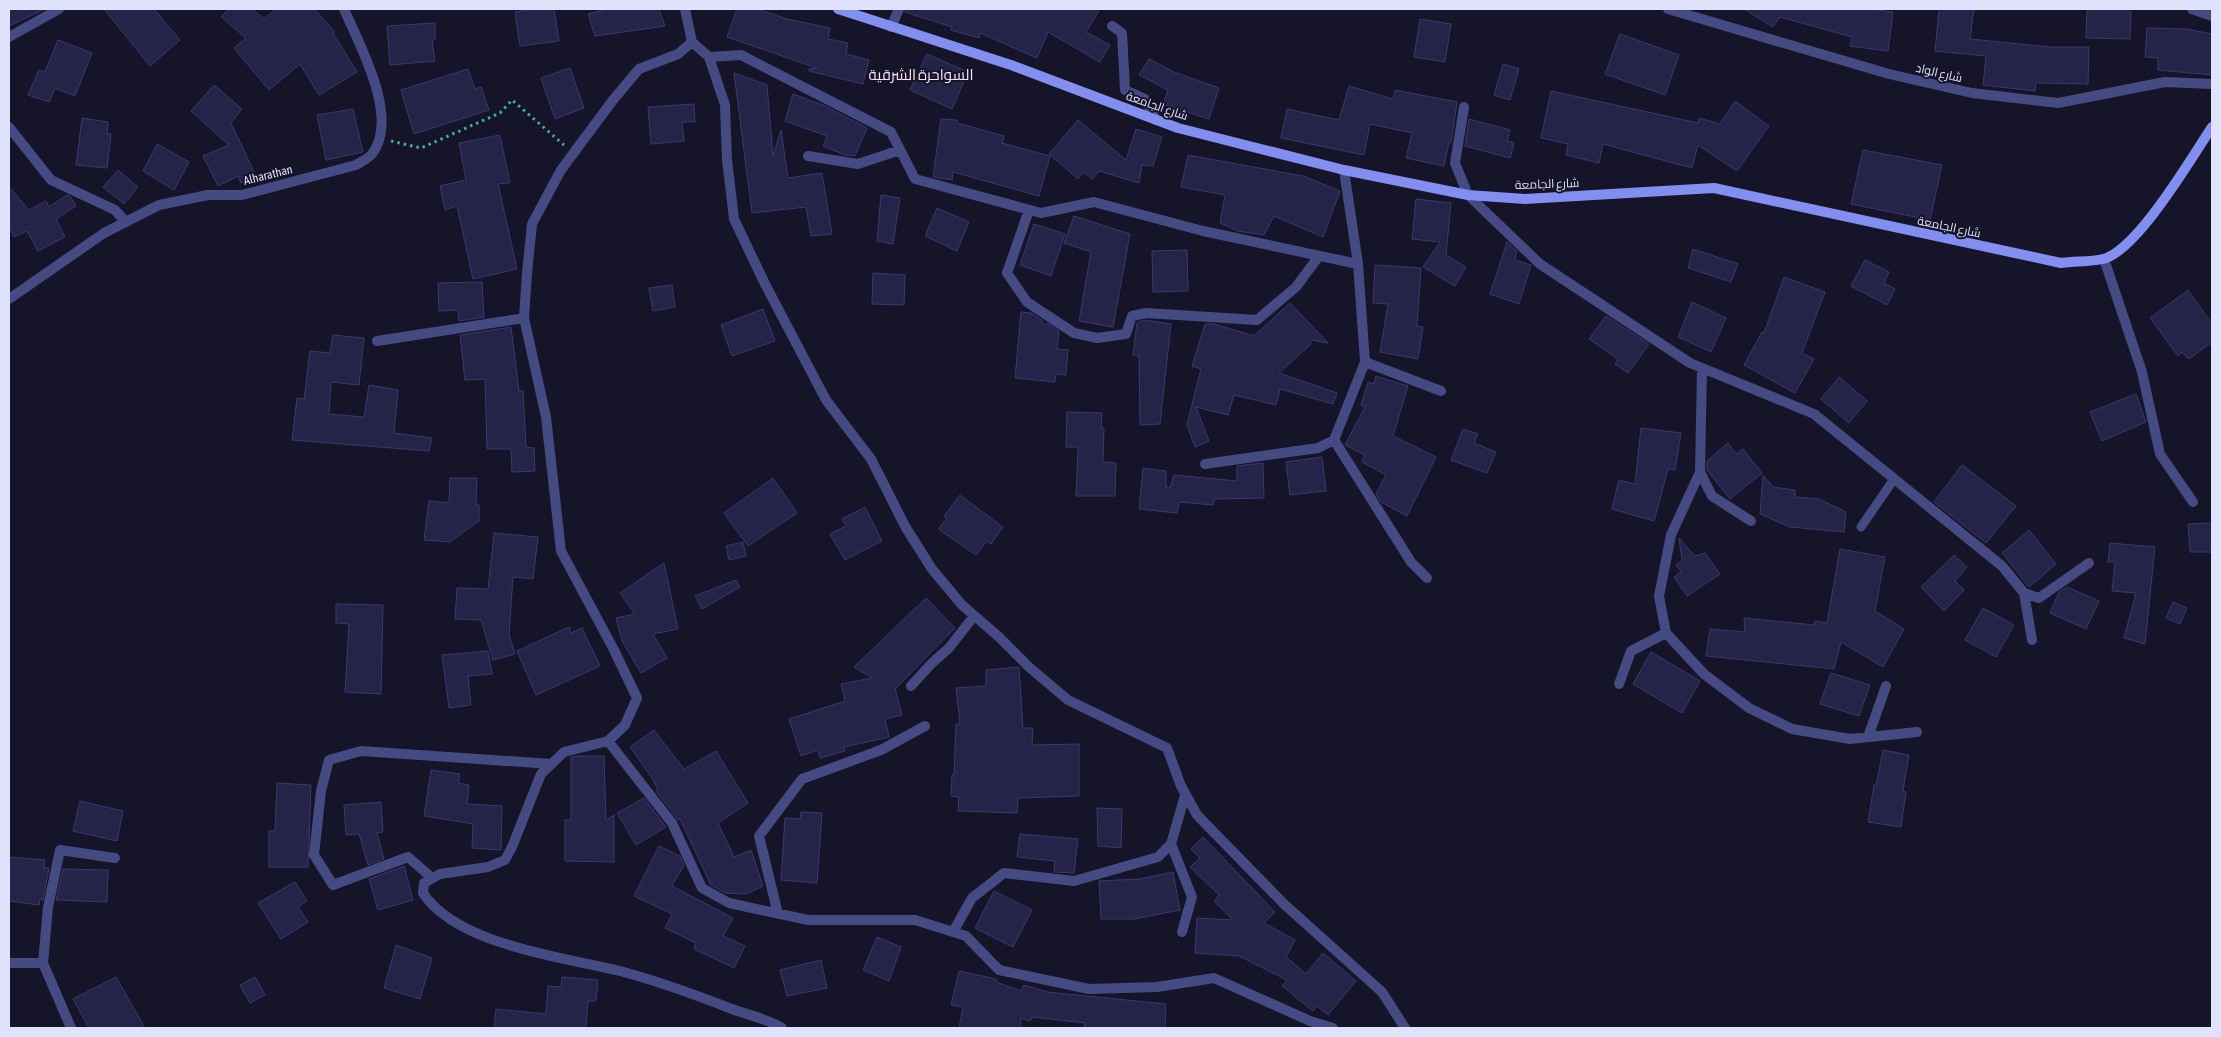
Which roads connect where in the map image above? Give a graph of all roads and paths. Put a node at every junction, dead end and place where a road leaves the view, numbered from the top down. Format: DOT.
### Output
graph roads {
  1 [pos="59,9"];
  2 [pos="344,9"];
  3 [pos="685,9"];
  4 [pos="838,9"];
  5 [pos="899,9"];
  6 [pos="1668,9"];
  7 [pos="2192,9"];
  8 [pos="2212,16"];
  9 [pos="891,26"];
  10 [pos="1112,26"];
  11 [pos="9,37"];
  12 [pos="692,42"];
  13 [pos="709,57"];
  14 [pos="2212,84"];
  15 [pos="1464,107"];
  16 [pos="1156,120"];
  17 [pos="9,127"];
  18 [pos="2212,127"];
  19 [pos="379,138"];
  20 [pos="900,150"];
  21 [pos="574,153"];
  22 [pos="808,156"];
  23 [pos="1344,170"];
  24 [pos="1468,195"];
  25 [pos="1029,210"];
  26 [pos="126,222"];
  27 [pos="1320,256"];
  28 [pos="2104,259"];
  29 [pos="1358,264"];
  30 [pos="9,299"];
  31 [pos="524,318"];
  32 [pos="377,341"];
  33 [pos="1365,362"];
  34 [pos="1702,368"];
  35 [pos="1441,391"];
  36 [pos="1334,440"];
  37 [pos="1206,464"];
  38 [pos="1700,472"];
  39 [pos="1894,479"];
  40 [pos="2193,502"];
  41 [pos="1751,521"];
  42 [pos="1861,527"];
  43 [pos="2089,563"];
  44 [pos="1427,578"];
  45 [pos="2024,593"];
  46 [pos="974,616"];
  47 [pos="1666,633"];
  48 [pos="2032,640"];
  49 [pos="1619,684"];
  50 [pos="911,686"];
  51 [pos="1886,686"];
  52 [pos="925,726"];
  53 [pos="1917,732"];
  54 [pos="1868,737"];
  55 [pos="608,741"];
  56 [pos="550,764"];
  57 [pos="1185,795"];
  58 [pos="1171,844"];
  59 [pos="115,858"];
  60 [pos="432,878"];
  61 [pos="778,914"];
  62 [pos="953,932"];
  63 [pos="1182,932"];
  64 [pos="43,962"];
  65 [pos="9,963"];
  66 [pos="71,1028"];
  67 [pos="782,1028"];
  68 [pos="1333,1028"];
  69 [pos="1405,1028"];
  1 -- 11 [label="street"];
  2 -- 19 [label="street, Alharathan"];
  3 -- 12 [label="street"];
  4 -- 9 [label="main road, شارع الجامعة"];
  5 -- 9 [label="street"];
  6 -- 14 [label="street, شارع الواد"];
  7 -- 8 [label="street"];
  9 -- 16 [label="main road, شارع الجامعة"];
  10 -- 16 [label="street"];
  12 -- 13 [label="street"];
  12 -- 21 [label="street"];
  13 -- 20 [label="street"];
  13 -- 46 [label="street"];
  15 -- 24 [label="street"];
  16 -- 23 [label="main road, شارع الجامعة"];
  17 -- 26 [label="street"];
  18 -- 28 [label="main road, شارع الجامعة"];
  19 -- 21 [label="path"];
  19 -- 26 [label="street, Alharathan"];
  20 -- 22 [label="street"];
  20 -- 25 [label="street"];
  21 -- 31 [label="street"];
  23 -- 24 [label="main road, شارع الجامعة"];
  23 -- 29 [label="street"];
  24 -- 28 [label="main road, شارع الجامعة"];
  24 -- 34 [label="street"];
  25 -- 27 [label="street"];
  25 -- 27 [label="street"];
  26 -- 30 [label="street, Alharathan"];
  27 -- 29 [label="street"];
  28 -- 40 [label="street"];
  29 -- 33 [label="street"];
  31 -- 32 [label="street"];
  31 -- 55 [label="street"];
  33 -- 35 [label="street"];
  33 -- 36 [label="street"];
  34 -- 38 [label="street"];
  34 -- 39 [label="street"];
  36 -- 37 [label="street"];
  36 -- 44 [label="street"];
  38 -- 41 [label="street"];
  38 -- 47 [label="street"];
  39 -- 42 [label="lane"];
  39 -- 45 [label="street"];
  43 -- 45 [label="street"];
  45 -- 48 [label="street"];
  46 -- 50 [label="street"];
  46 -- 57 [label="street"];
  47 -- 49 [label="street"];
  47 -- 54 [label="street"];
  51 -- 54 [label="street"];
  52 -- 61 [label="street"];
  53 -- 54 [label="street"];
  55 -- 56 [label="street"];
  55 -- 61 [label="street"];
  56 -- 60 [label="street"];
  56 -- 60 [label="street"];
  57 -- 58 [label="street"];
  57 -- 69 [label="street"];
  58 -- 62 [label="street"];
  58 -- 63 [label="street"];
  59 -- 64 [label="street"];
  60 -- 67 [label="street"];
  61 -- 62 [label="street"];
  62 -- 68 [label="street"];
  64 -- 65 [label="street"];
  64 -- 66 [label="street"];
}
